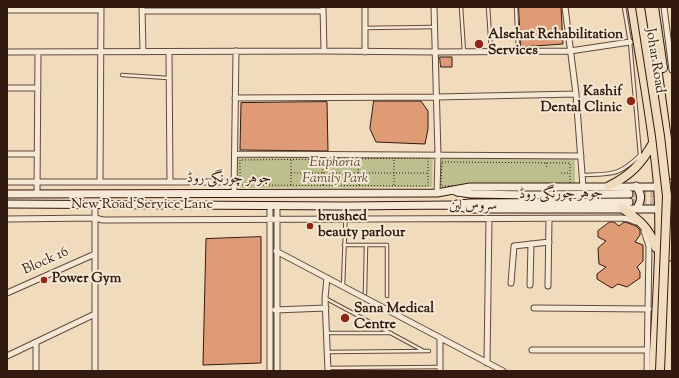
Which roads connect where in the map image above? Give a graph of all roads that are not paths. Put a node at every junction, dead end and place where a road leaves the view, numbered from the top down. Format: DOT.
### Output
graph roads {
  1 [pos="365,7"];
  2 [pos="434,7"];
  3 [pos="461,7"];
  4 [pos="488,7"];
  5 [pos="516,7"];
  6 [pos="565,7"];
  7 [pos="624,7"];
  8 [pos="632,7"];
  9 [pos="640,7"];
  10 [pos="647,7"];
  11 [pos="654,7"];
  12 [pos="664,7"];
  13 [pos="101,8"];
  14 [pos="142,9"];
  15 [pos="323,9"];
  16 [pos="7,10"];
  17 [pos="435,27"];
  18 [pos="365,28"];
  19 [pos="630,42"];
  20 [pos="236,51"];
  21 [pos="324,51"];
  22 [pos="518,51"];
  23 [pos="570,51"];
  24 [pos="7,52"];
  25 [pos="38,52"];
  26 [pos="143,52"];
  27 [pos="169,52"];
  28 [pos="366,52"];
  29 [pos="436,52"];
  30 [pos="464,52"];
  31 [pos="491,52"];
  32 [pos="100,53"];
  33 [pos="672,70"];
  34 [pos="122,74"];
  35 [pos="169,78"];
  36 [pos="7,88"];
  37 [pos="38,88"];
  38 [pos="576,94"];
  39 [pos="437,97"];
  40 [pos="235,98"];
  41 [pos="672,134"];
  42 [pos="653,142"];
  43 [pos="7,154"];
  44 [pos="37,154"];
  45 [pos="235,154"];
  46 [pos="438,155"];
  47 [pos="581,156"];
  48 [pos="642,156"];
  49 [pos="582,175"];
  50 [pos="672,175"];
  51 [pos="7,182"];
  52 [pos="37,182"];
  53 [pos="100,182"];
  54 [pos="170,182"];
  55 [pos="234,182"];
  56 [pos="609,186"];
  57 [pos="636,186"];
  58 [pos="583,187"];
  59 [pos="658,187"];
  60 [pos="672,187"];
  61 [pos="450,191"];
  62 [pos="37,193"];
  63 [pos="123,193"];
  64 [pos="138,193"];
  65 [pos="234,193"];
  66 [pos="437,193"];
  67 [pos="7,194"];
  68 [pos="629,194"];
  69 [pos="629,202"];
  70 [pos="7,204"];
  71 [pos="95,204"];
  72 [pos="123,205"];
  73 [pos="138,205"];
  74 [pos="273,205"];
  75 [pos="450,205"];
  76 [pos="346,206"];
  77 [pos="622,208"];
  78 [pos="658,208"];
  79 [pos="672,209"];
  80 [pos="632,214"];
  81 [pos="95,218"];
  82 [pos="270,218"];
  83 [pos="276,218"];
  84 [pos="345,218"];
  85 [pos="489,218"];
  86 [pos="7,219"];
  87 [pos="549,219"];
  88 [pos="548,242"];
  89 [pos="344,244"];
  90 [pos="531,244"];
  91 [pos="366,246"];
  92 [pos="276,251"];
  93 [pos="95,254"];
  94 [pos="658,254"];
  95 [pos="672,265"];
  96 [pos="327,278"];
  97 [pos="511,283"];
  98 [pos="343,286"];
  99 [pos="530,286"];
  100 [pos="548,286"];
  101 [pos="7,293"];
  102 [pos="365,293"];
  103 [pos="387,296"];
  104 [pos="326,298"];
  105 [pos="326,308"];
  106 [pos="534,308"];
  107 [pos="276,309"];
  108 [pos="649,309"];
  109 [pos="270,310"];
  110 [pos="95,314"];
  111 [pos="327,333"];
  112 [pos="392,333"];
  113 [pos="440,338"];
  114 [pos="36,342"];
  115 [pos="422,350"];
  116 [pos="532,350"];
  117 [pos="647,350"];
  118 [pos="429,351"];
  119 [pos="327,352"];
  120 [pos="7,356"];
  121 [pos="487,363"];
  122 [pos="440,369"];
  123 [pos="328,370"];
  124 [pos="36,371"];
  125 [pos="95,371"];
  126 [pos="270,371"];
  127 [pos="277,371"];
  128 [pos="503,371"];
  129 [pos="647,371"];
  130 [pos="653,371"];
  131 [pos="660,371"];
  132 [pos="668,371"];
  1 -- 18 [label="street"];
  2 -- 17 [label="street"];
  3 -- 30 [label="lane"];
  4 -- 31 [label="lane"];
  5 -- 22 [label="lane"];
  6 -- 23 [label="street"];
  7 -- 19 [label="lane"];
  8 -- 42 [label="main road, Johar Road"];
  9 -- 131 [label="main road, bridge"];
  10 -- 50 [label="main road"];
  11 -- 41 [label="main road, Johar Road"];
  12 -- 33 [label="street"];
  13 -- 16 [label="street"];
  13 -- 32 [label="street"];
  14 -- 15 [label="street"];
  14 -- 26 [label="street"];
  15 -- 21 [label="street"];
  17 -- 18 [label="lane"];
  17 -- 29 [label="street"];
  18 -- 28 [label="street"];
  19 -- 23 [label="street"];
  19 -- 48 [label="lane"];
  20 -- 21 [label="street"];
  20 -- 27 [label="street"];
  20 -- 40 [label="street"];
  21 -- 28 [label="street"];
  22 -- 23 [label="street"];
  22 -- 31 [label="street"];
  23 -- 38 [label="street"];
  24 -- 25 [label="street"];
  25 -- 32 [label="street"];
  25 -- 37 [label="street"];
  26 -- 27 [label="street"];
  26 -- 32 [label="street"];
  27 -- 35 [label="street"];
  28 -- 29 [label="street"];
  29 -- 30 [label="street"];
  29 -- 39 [label="street"];
  30 -- 31 [label="street"];
  32 -- 53 [label="street"];
  34 -- 35 [label="lane"];
  35 -- 54 [label="street"];
  36 -- 37 [label="street"];
  37 -- 44 [label="street"];
  38 -- 39 [label="street"];
  38 -- 47 [label="street"];
  39 -- 40 [label="street"];
  39 -- 46 [label="street"];
  40 -- 45 [label="street"];
  42 -- 48 [label="main road"];
  42 -- 59 [label="main road, Johar Road"];
  43 -- 44 [label="street"];
  44 -- 52 [label="street"];
  45 -- 46 [label="street"];
  45 -- 55 [label="street"];
  46 -- 47 [label="street"];
  46 -- 66 [label="street"];
  47 -- 49 [label="street"];
  48 -- 49 [label="lane"];
  48 -- 56 [label="main road"];
  49 -- 58 [label="street"];
  51 -- 52 [label="street"];
  52 -- 53 [label="street"];
  52 -- 62 [label="street"];
  53 -- 54 [label="street"];
  54 -- 55 [label="street"];
  55 -- 65 [label="street"];
  56 -- 57 [label="main road, جوہر چورنگی روڈ"];
  56 -- 58 [label="main road, جوہر چورنگی روڈ"];
  57 -- 59 [label="main road, جوہر چورنگی روڈ"];
  57 -- 80 [label="main road"];
  58 -- 61 [label="main road, جوہر چورنگی روڈ"];
  59 -- 60 [label="main road, جوہر چورنگی روڈ"];
  59 -- 78 [label="main road, Johar Road"];
  61 -- 66 [label="main road, جوہر چورنگی روڈ"];
  61 -- 68 [label="main road, جوہر چورنگی روڈ"];
  62 -- 63 [label="main road, جوہر چورنگی روڈ"];
  62 -- 67 [label="main road, جوہر چورنگی روڈ"];
  63 -- 64 [label="main road, جوہر چورنگی روڈ"];
  63 -- 72 [label="main road"];
  64 -- 65 [label="main road, جوہر چورنگی روڈ"];
  64 -- 73 [label="main road"];
  65 -- 66 [label="main road, جوہر چورنگی روڈ"];
  69 -- 75 [label="main road, جوہر چورنگی روڈ"];
  70 -- 71 [label="main road, جوہر چورنگی روڈ"];
  71 -- 72 [label="main road, جوہر چورنگی روڈ"];
  71 -- 81 [label="street"];
  72 -- 73 [label="main road, جوہر چورنگی روڈ"];
  73 -- 74 [label="main road, جوہر چورنگی روڈ"];
  74 -- 76 [label="main road, جوہر چورنگی روڈ"];
  74 -- 82 [label="street"];
  74 -- 83 [label="street"];
  75 -- 76 [label="main road, جوہر چورنگی روڈ"];
  75 -- 77 [label="main road, جوہر چورنگی روڈ"];
  76 -- 84 [label="lane"];
  77 -- 80 [label="main road"];
  78 -- 79 [label="main road"];
  78 -- 80 [label="main road"];
  78 -- 94 [label="main road, Johar Road"];
  80 -- 87 [label="street, سروس لین"];
  80 -- 94 [label="main road"];
  80 -- 108 [label="street"];
  81 -- 82 [label="street, New Road Service Lane"];
  81 -- 86 [label="street, New Road Service Lane"];
  81 -- 93 [label="street"];
  82 -- 83 [label="street, New Road Service Lane"];
  82 -- 109 [label="street"];
  83 -- 84 [label="street, سروس لین"];
  83 -- 92 [label="street"];
  84 -- 85 [label="street, سروس لین"];
  84 -- 89 [label="lane"];
  85 -- 87 [label="street, سروس لین"];
  85 -- 121 [label="street"];
  87 -- 88 [label="street"];
  88 -- 90 [label="street"];
  88 -- 100 [label="street"];
  89 -- 91 [label="lane"];
  89 -- 98 [label="lane"];
  90 -- 97 [label="street"];
  90 -- 99 [label="street"];
  91 -- 102 [label="lane"];
  91 -- 103 [label="lane"];
  92 -- 96 [label="street"];
  92 -- 107 [label="street"];
  93 -- 101 [label="street, Block 16"];
  93 -- 110 [label="street"];
  94 -- 130 [label="main road, Johar Road"];
  95 -- 132 [label="main road"];
  96 -- 98 [label="street"];
  96 -- 104 [label="street"];
  98 -- 113 [label="street"];
  104 -- 105 [label="street"];
  104 -- 112 [label="lane"];
  105 -- 107 [label="street"];
  105 -- 111 [label="street"];
  106 -- 108 [label="street"];
  107 -- 109 [label="street"];
  107 -- 127 [label="street"];
  108 -- 117 [label="street"];
  109 -- 126 [label="street"];
  110 -- 114 [label="street"];
  110 -- 125 [label="street"];
  111 -- 112 [label="lane"];
  111 -- 119 [label="street"];
  112 -- 115 [label="lane"];
  113 -- 121 [label="street"];
  113 -- 122 [label="street"];
  114 -- 120 [label="street"];
  114 -- 124 [label="street"];
  115 -- 118 [label="lane"];
  115 -- 119 [label="lane"];
  116 -- 117 [label="street"];
  117 -- 129 [label="street"];
  119 -- 123 [label="street"];
  121 -- 128 [label="street"];
  122 -- 123 [label="lane"];
}
